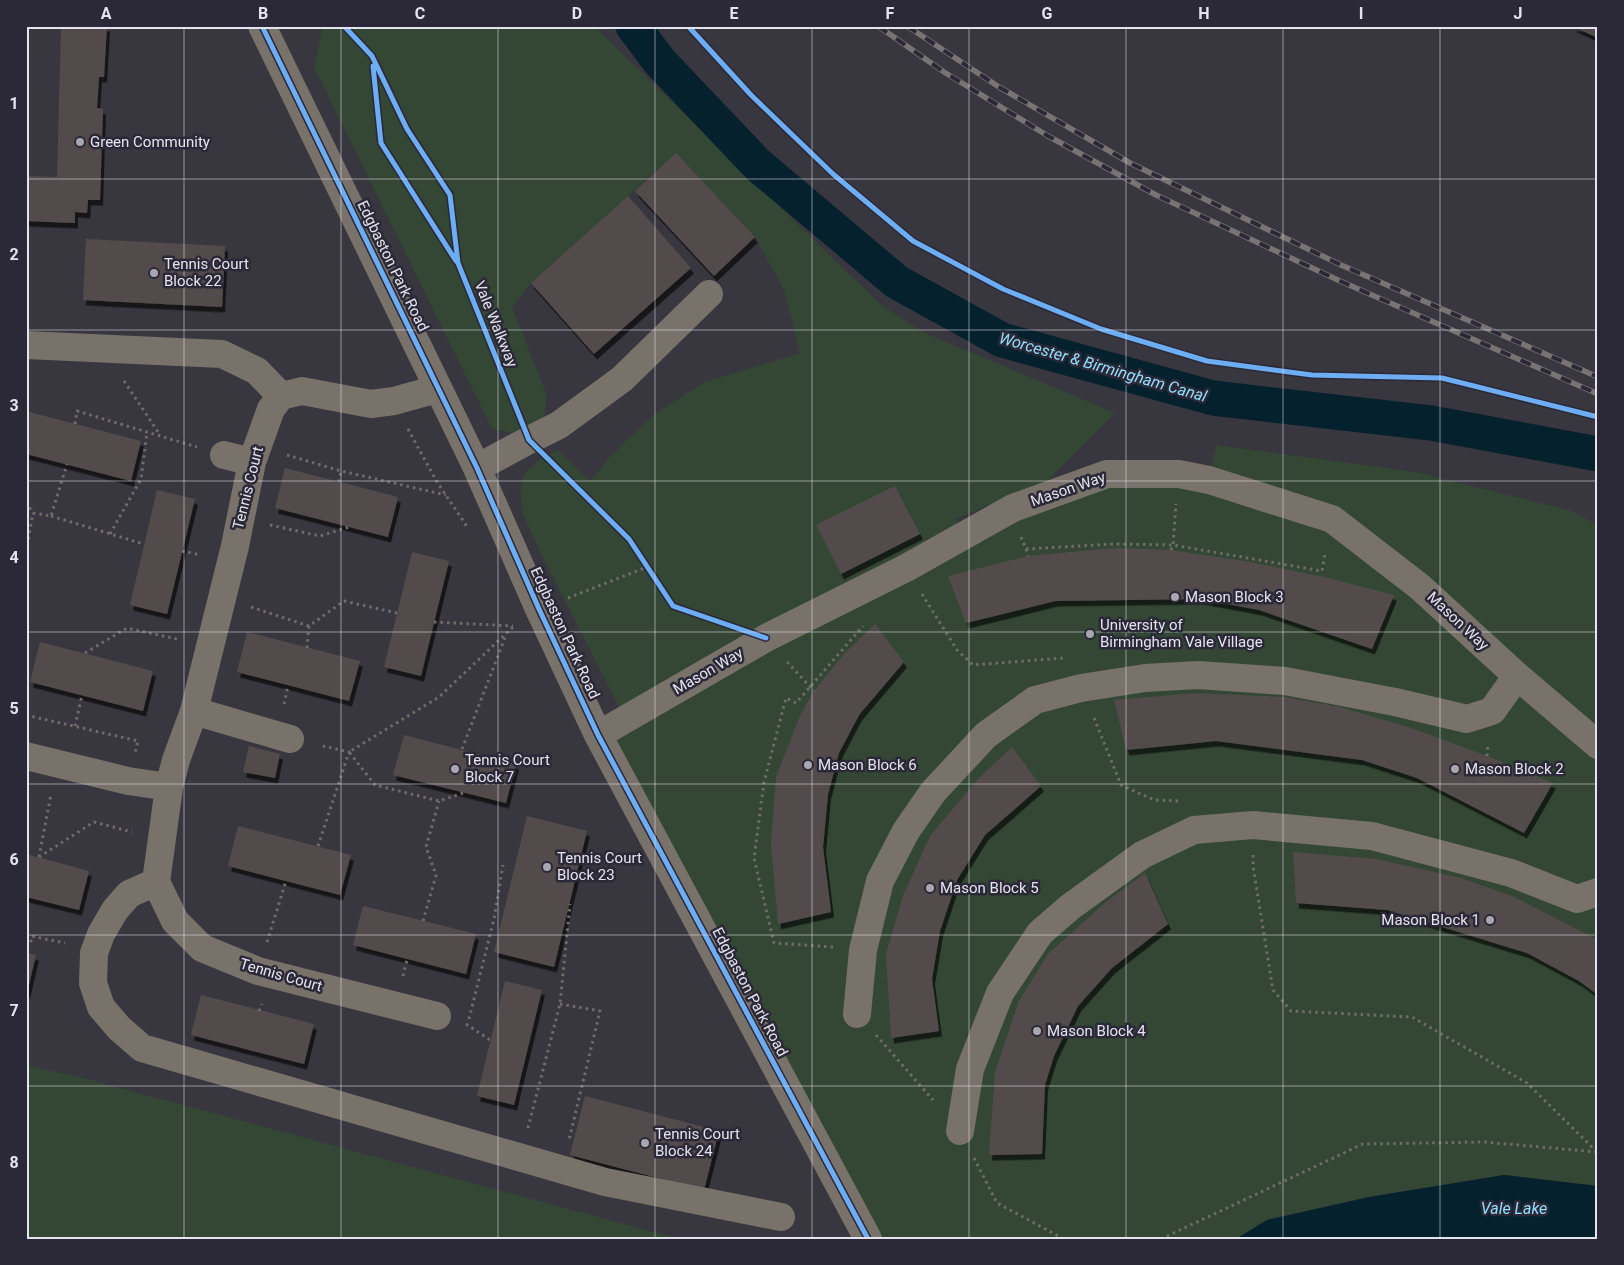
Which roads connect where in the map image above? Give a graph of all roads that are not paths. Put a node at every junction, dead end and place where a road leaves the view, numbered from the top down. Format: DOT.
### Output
graph roads {
  1 [pos="265,28"];
  2 [pos="709,294"];
  3 [pos="26,345"];
  4 [pos="438,389"];
  5 [pos="281,396"];
  6 [pos="255,454"];
  7 [pos="224,455"];
  8 [pos="477,468"];
  9 [pos="1517,676"];
  10 [pos="194,711"];
  11 [pos="598,735"];
  12 [pos="290,739"];
  13 [pos="1598,745"];
  14 [pos="26,756"];
  15 [pos="168,787"];
  16 [pos="156,882"];
  17 [pos="1598,892"];
  18 [pos="857,1014"];
  19 [pos="437,1016"];
  20 [pos="960,1131"];
  21 [pos="781,1217"];
  22 [pos="868,1239"];
  1 -- 4 [label="street, Edgbaston Park Road"];
  2 -- 8 [label="street"];
  3 -- 5 [label="street"];
  4 -- 5 [label="street"];
  4 -- 8 [label="street, Edgbaston Park Road"];
  5 -- 6 [label="street, Tennis Court"];
  6 -- 7 [label="street"];
  6 -- 10 [label="street, Tennis Court"];
  8 -- 11 [label="street, Edgbaston Park Road"];
  9 -- 11 [label="street, Mason Way"];
  9 -- 13 [label="street, Mason Way"];
  9 -- 18 [label="street"];
  10 -- 12 [label="street"];
  10 -- 15 [label="street, Tennis Court"];
  11 -- 22 [label="street, Edgbaston Park Road"];
  14 -- 15 [label="street"];
  15 -- 16 [label="street, Tennis Court"];
  16 -- 19 [label="street, Tennis Court"];
  16 -- 21 [label="street"];
  17 -- 20 [label="street"];
}
